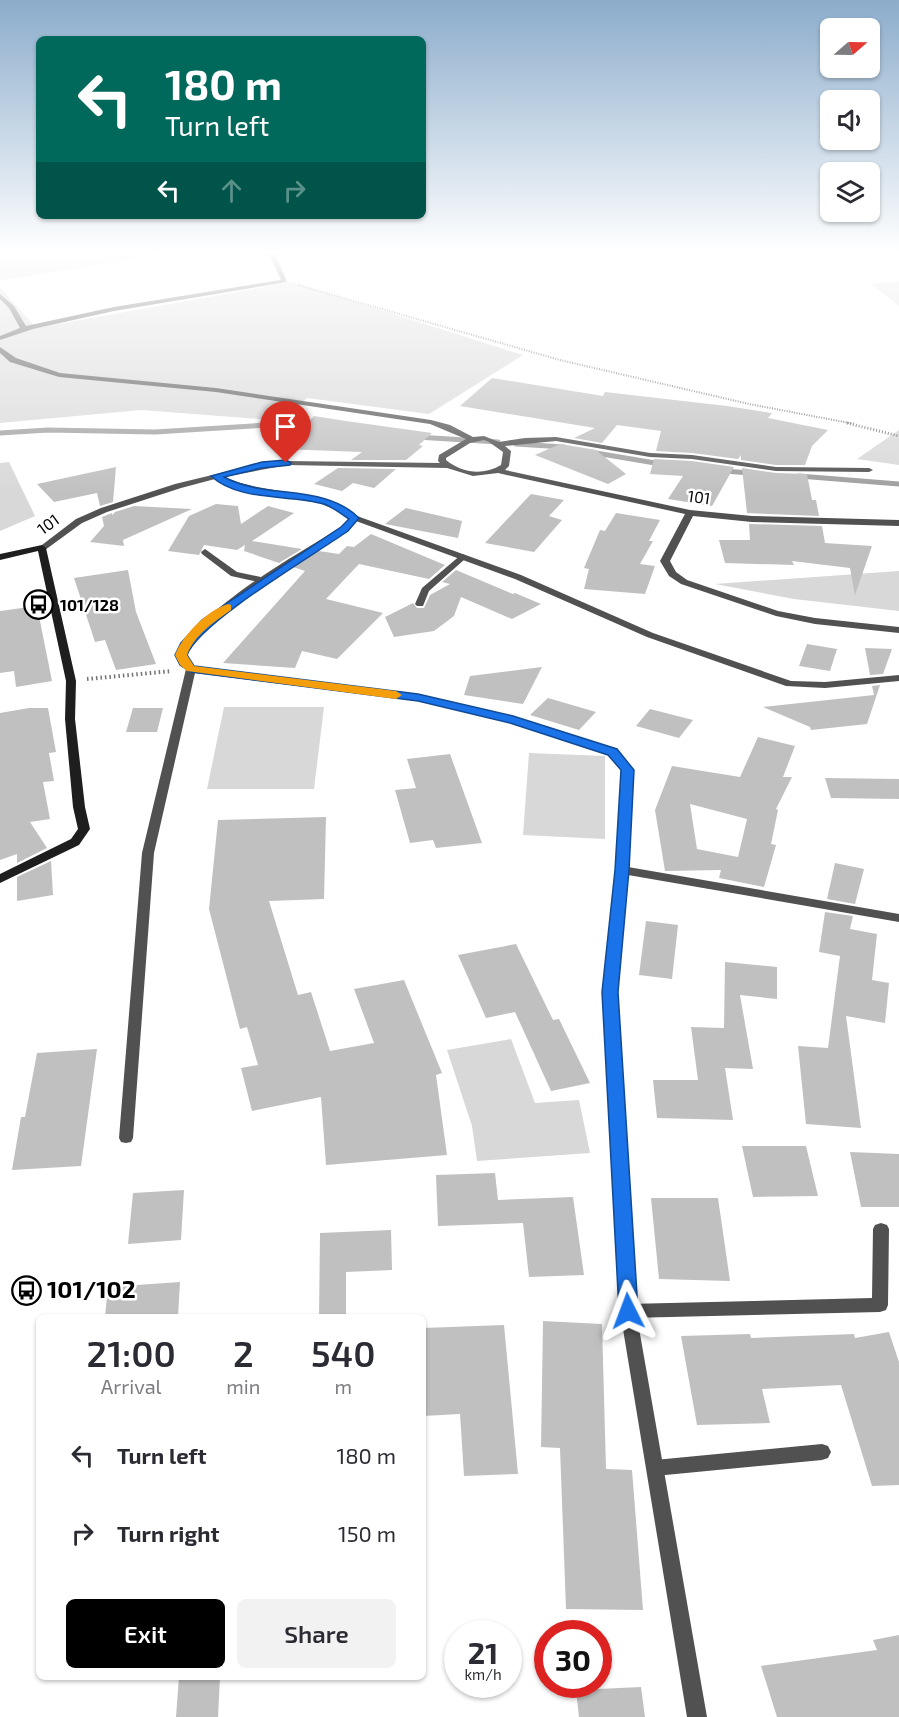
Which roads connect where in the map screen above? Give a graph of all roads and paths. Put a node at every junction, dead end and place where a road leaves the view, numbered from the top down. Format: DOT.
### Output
graph roads {
  1 [pos="470,334"];
  2 [pos="0,349"];
  3 [pos="899,436"];
  4 [pos="471,439"];
  5 [pos="499,444"];
  6 [pos="447,466"];
  7 [pos="869,470"];
  8 [pos="499,471"];
  9 [pos="215,476"];
  10 [pos="690,513"];
  11 [pos="354,518"];
  12 [pos="899,523"];
  13 [pos="42,548"];
  14 [pos="205,552"];
  15 [pos="0,557"];
  16 [pos="462,557"];
  17 [pos="267,581"];
  18 [pos="420,604"];
  19 [pos="899,630"];
  20 [pos="191,669"];
  21 [pos="899,678"];
  22 [pos="71,681"];
  23 [pos="622,870"];
  24 [pos="0,879"];
  25 [pos="899,918"];
  26 [pos="126,1138"];
  27 [pos="881,1229"];
  28 [pos="628,1311"];
  29 [pos="822,1452"];
  30 [pos="655,1468"];
  31 [pos="697,1717"];
  1 -- 3 [label="path"];
  2 -- 4 [label="street"];
  4 -- 5 [label="street"];
  4 -- 6 [label="street"];
  5 -- 7 [label="street"];
  5 -- 8 [label="street"];
  6 -- 8 [label="street, 101"];
  6 -- 9 [label="street, 101"];
  8 -- 10 [label="street, 101"];
  9 -- 11 [label="street"];
  9 -- 13 [label="street, 101"];
  10 -- 12 [label="street, 101"];
  10 -- 19 [label="street"];
  11 -- 16 [label="street"];
  11 -- 17 [label="street"];
  13 -- 15 [label="street"];
  13 -- 22 [label="street, 101"];
  14 -- 17 [label="street"];
  16 -- 18 [label="street"];
  16 -- 21 [label="street"];
  17 -- 20 [label="street"];
  20 -- 22 [label="path"];
  20 -- 23 [label="street"];
  20 -- 26 [label="street"];
  22 -- 24 [label="street, 101"];
  23 -- 25 [label="street"];
  23 -- 28 [label="street"];
  27 -- 28 [label="street"];
  28 -- 30 [label="street"];
  29 -- 30 [label="street"];
  30 -- 31 [label="street"];
}
